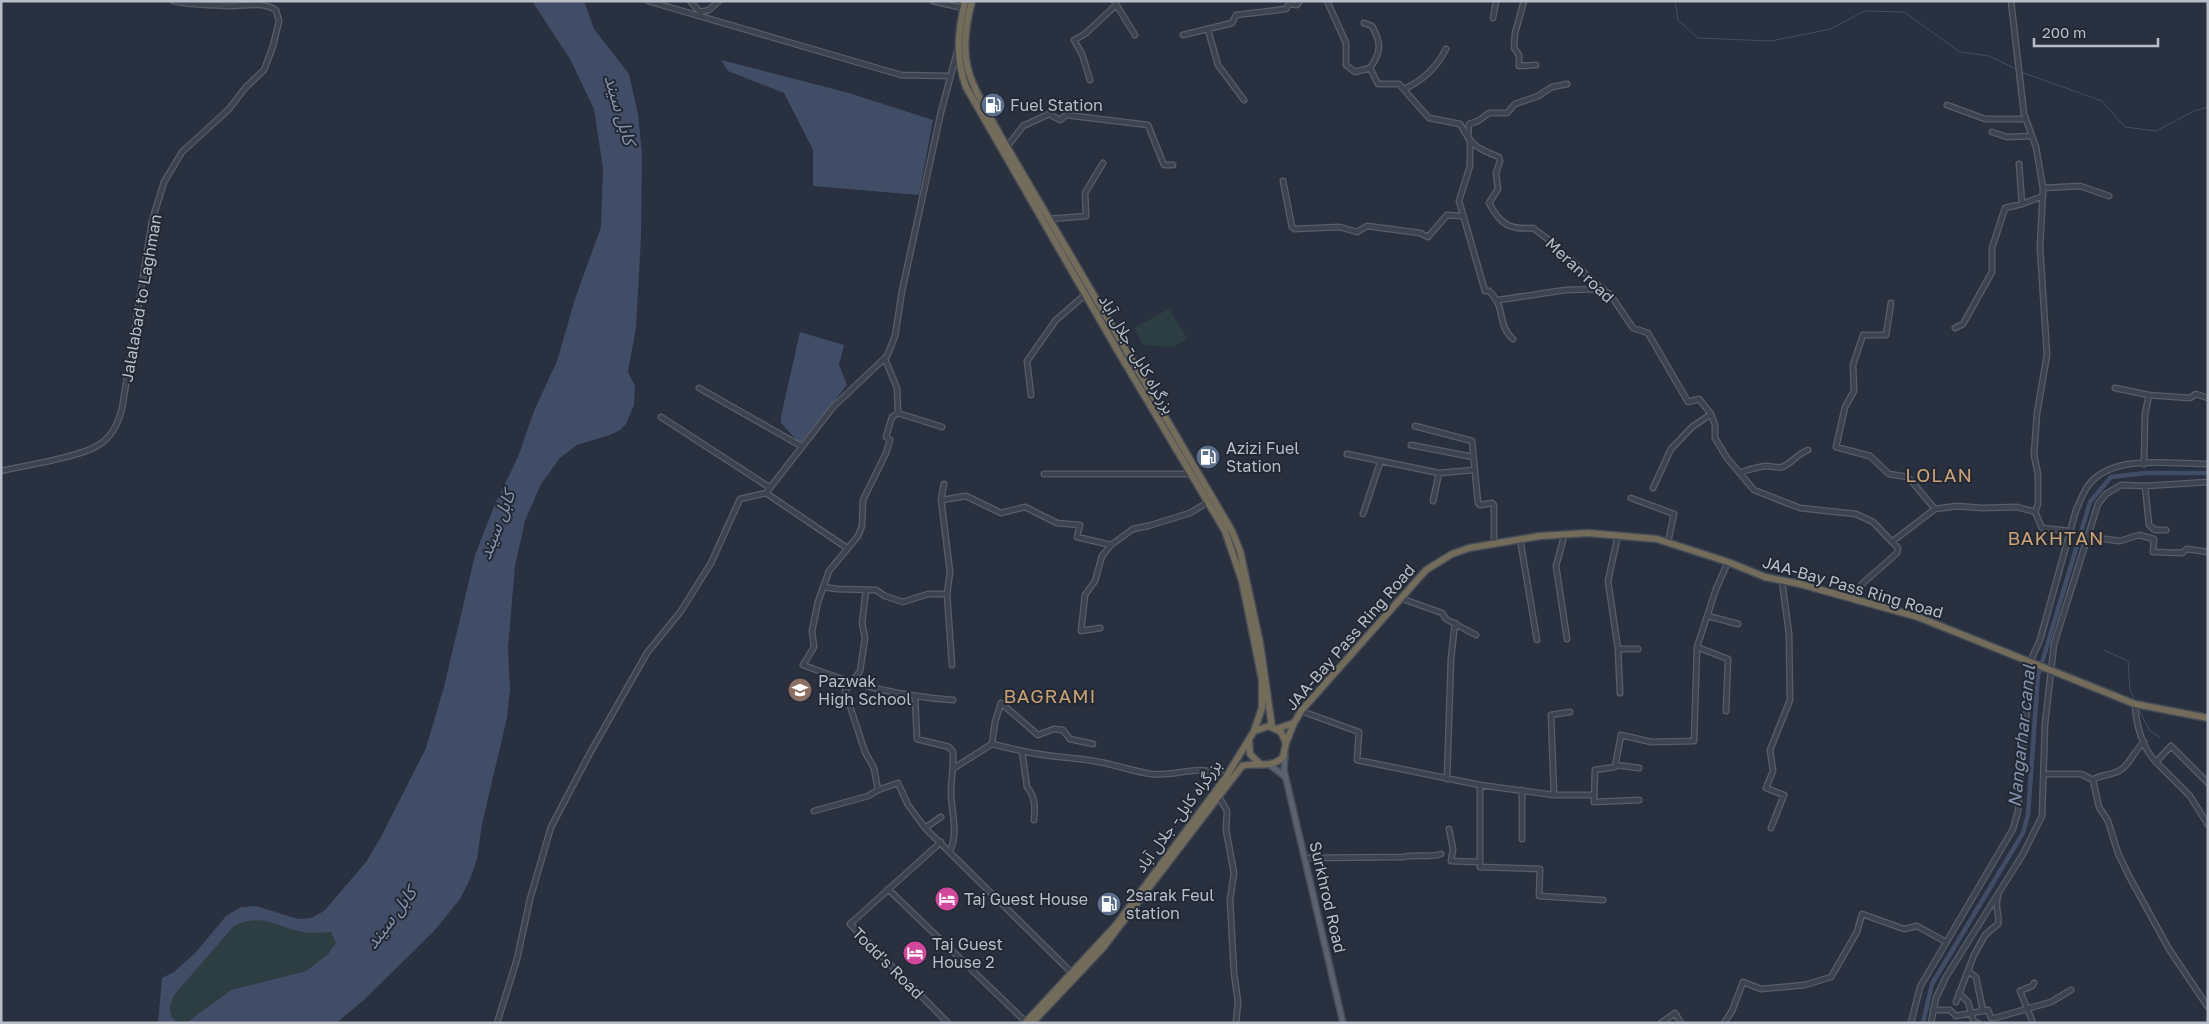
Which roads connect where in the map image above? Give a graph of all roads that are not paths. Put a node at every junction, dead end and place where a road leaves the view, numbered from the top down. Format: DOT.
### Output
graph roads {
  1 [pos="173,1"];
  2 [pos="648,1"];
  3 [pos="690,1"];
  4 [pos="719,1"];
  5 [pos="933,1"];
  6 [pos="972,1"];
  7 [pos="1300,1"];
  8 [pos="1327,1"];
  9 [pos="1496,1"];
  10 [pos="1524,1"];
  11 [pos="2011,1"];
  12 [pos="947,3"];
  13 [pos="1115,3"];
  14 [pos="964,5"];
  15 [pos="1493,18"];
  16 [pos="1364,24"];
  17 [pos="1208,30"];
  18 [pos="1135,35"];
  19 [pos="1183,35"];
  20 [pos="1446,49"];
  21 [pos="957,52"];
  22 [pos="1536,65"];
  23 [pos="1370,68"];
  24 [pos="950,74"];
  25 [pos="961,74"];
  26 [pos="1090,80"];
  27 [pos="1566,84"];
  28 [pos="1404,90"];
  29 [pos="1244,100"];
  30 [pos="1947,105"];
  31 [pos="986,115"];
  32 [pos="2026,119"];
  33 [pos="1992,132"];
  34 [pos="2030,136"];
  35 [pos="1469,140"];
  36 [pos="1007,147"];
  37 [pos="1104,163"];
  38 [pos="2018,164"];
  39 [pos="1173,165"];
  40 [pos="1282,181"];
  41 [pos="2044,188"];
  42 [pos="2043,196"];
  43 [pos="2110,196"];
  44 [pos="2022,204"];
  45 [pos="1461,216"];
  46 [pos="1049,219"];
  47 [pos="1055,234"];
  48 [pos="1603,289"];
  49 [pos="1090,296"];
  50 [pos="1498,300"];
  51 [pos="1891,303"];
  52 [pos="1955,328"];
  53 [pos="1513,339"];
  54 [pos="1122,351"];
  55 [pos="885,359"];
  56 [pos="699,388"];
  57 [pos="2115,388"];
  58 [pos="1031,395"];
  59 [pos="2149,395"];
  60 [pos="2208,398"];
  61 [pos="898,412"];
  62 [pos="1711,414"];
  63 [pos="661,417"];
  64 [pos="1415,426"];
  65 [pos="942,427"];
  66 [pos="1411,445"];
  67 [pos="801,446"];
  68 [pos="1808,450"];
  69 [pos="1347,454"];
  70 [pos="1473,457"];
  71 [pos="1380,462"];
  72 [pos="2144,464"];
  73 [pos="2208,464"];
  74 [pos="1474,470"];
  75 [pos="1,471"];
  76 [pos="1439,473"];
  77 [pos="1739,473"];
  78 [pos="1044,474"];
  79 [pos="1191,474"];
  80 [pos="2208,482"];
  81 [pos="944,484"];
  82 [pos="2145,486"];
  83 [pos="769,487"];
  84 [pos="1653,488"];
  85 [pos="2208,489"];
  86 [pos="766,492"];
  87 [pos="1631,498"];
  88 [pos="942,500"];
  89 [pos="1211,500"];
  90 [pos="1433,501"];
  91 [pos="1935,509"];
  92 [pos="2036,512"];
  93 [pos="1363,514"];
  94 [pos="2166,530"];
  95 [pos="2070,531"];
  96 [pos="1565,534"];
  97 [pos="1618,535"];
  98 [pos="2089,536"];
  99 [pos="1520,539"];
  100 [pos="1893,541"];
  101 [pos="1668,542"];
  102 [pos="1494,544"];
  103 [pos="1111,545"];
  104 [pos="847,548"];
  105 [pos="2208,552"];
  106 [pos="1728,562"];
  107 [pos="1782,582"];
  108 [pos="823,587"];
  109 [pos="866,590"];
  110 [pos="947,594"];
  111 [pos="1400,598"];
  112 [pos="1857,599"];
  113 [pos="1708,616"];
  114 [pos="1454,623"];
  115 [pos="1738,624"];
  116 [pos="1100,628"];
  117 [pos="1476,636"];
  118 [pos="1567,639"];
  119 [pos="1537,640"];
  120 [pos="1258,643"];
  121 [pos="1697,648"];
  122 [pos="1618,649"];
  123 [pos="1638,649"];
  124 [pos="2030,660"];
  125 [pos="952,665"];
  126 [pos="2050,669"];
  127 [pos="850,683"];
  128 [pos="1620,693"];
  129 [pos="915,697"];
  130 [pos="953,700"];
  131 [pos="2135,704"];
  132 [pos="1301,711"];
  133 [pos="1726,711"];
  134 [pos="1570,712"];
  135 [pos="2208,718"];
  136 [pos="1294,723"];
  137 [pos="1274,728"];
  138 [pos="1253,734"];
  139 [pos="2144,742"];
  140 [pos="1286,743"];
  141 [pos="992,744"];
  142 [pos="1093,744"];
  143 [pos="1022,751"];
  144 [pos="1285,752"];
  145 [pos="2156,762"];
  146 [pos="1259,763"];
  147 [pos="1270,765"];
  148 [pos="1616,765"];
  149 [pos="954,768"];
  150 [pos="1640,768"];
  151 [pos="2044,774"];
  152 [pos="1226,777"];
  153 [pos="1286,778"];
  154 [pos="1447,779"];
  155 [pos="2093,780"];
  156 [pos="2208,783"];
  157 [pos="1480,785"];
  158 [pos="878,790"];
  159 [pos="1522,790"];
  160 [pos="1554,794"];
  161 [pos="1218,795"];
  162 [pos="1594,795"];
  163 [pos="1639,800"];
  164 [pos="814,811"];
  165 [pos="941,817"];
  166 [pos="1034,820"];
  167 [pos="2208,826"];
  168 [pos="925,828"];
  169 [pos="1771,828"];
  170 [pos="1449,829"];
  171 [pos="1522,839"];
  172 [pos="941,842"];
  173 [pos="950,851"];
  174 [pos="1441,854"];
  175 [pos="1306,858"];
  176 [pos="1480,862"];
  177 [pos="888,889"];
  178 [pos="1999,890"];
  179 [pos="1603,900"];
  180 [pos="1946,942"];
  181 [pos="1969,972"];
  182 [pos="1072,973"];
  183 [pos="2034,983"];
  184 [pos="2071,990"];
  185 [pos="1959,994"];
  186 [pos="1956,1002"];
  187 [pos="2208,1007"];
  188 [pos="2028,1008"];
  189 [pos="1933,1010"];
  190 [pos="1980,1011"];
  191 [pos="1971,1014"];
  192 [pos="1956,1016"];
  193 [pos="2000,1016"];
  194 [pos="1027,1022"];
  195 [pos="1978,1022"];
  196 [pos="497,1023"];
  197 [pos="948,1023"];
  198 [pos="1236,1023"];
  199 [pos="1343,1023"];
  200 [pos="1661,1023"];
  201 [pos="1681,1023"];
  202 [pos="1724,1023"];
  203 [pos="1911,1023"];
  204 [pos="1931,1023"];
  205 [pos="1954,1023"];
  206 [pos="2002,1023"];
  207 [pos="2033,1023"];
  1 -- 75 [label="street, Jalalabad to Laghman"];
  2 -- 24 [label="street"];
  3 -- 4 [label="street"];
  5 -- 12 [label="street"];
  6 -- 31 [label="highway, بزرگراه کابل- جلال آباد"];
  7 -- 17 [label="street"];
  8 -- 23 [label="street"];
  9 -- 15 [label="street"];
  10 -- 22 [label="street"];
  11 -- 32 [label="street"];
  12 -- 14 [label="street"];
  13 -- 18 [label="street"];
  13 -- 26 [label="street"];
  14 -- 21 [label="highway, بزرگراه کابل- جلال آباد"];
  16 -- 23 [label="street"];
  17 -- 19 [label="street"];
  17 -- 29 [label="street"];
  20 -- 28 [label="street"];
  21 -- 24 [label="street"];
  21 -- 25 [label="highway, بزرگراه کابل- جلال آباد"];
  23 -- 28 [label="street"];
  24 -- 25 [label="street"];
  24 -- 55 [label="street"];
  25 -- 31 [label="highway, بزرگراه کابل- جلال آباد"];
  27 -- 35 [label="street"];
  28 -- 35 [label="street, Meran road"];
  30 -- 32 [label="street"];
  31 -- 36 [label="highway, بزرگراه کابل- جلال آباد"];
  31 -- 47 [label="highway, بزرگراه کابل- جلال آباد"];
  32 -- 34 [label="street"];
  33 -- 34 [label="street"];
  34 -- 41 [label="street"];
  35 -- 45 [label="street"];
  35 -- 48 [label="street, Meran road"];
  36 -- 39 [label="street"];
  36 -- 46 [label="highway, بزرگراه کابل- جلال آباد"];
  37 -- 46 [label="street"];
  38 -- 44 [label="street"];
  40 -- 45 [label="street"];
  41 -- 42 [label="street"];
  41 -- 43 [label="street"];
  42 -- 44 [label="street"];
  42 -- 92 [label="street"];
  44 -- 52 [label="street"];
  45 -- 50 [label="street"];
  46 -- 47 [label="highway, بزرگراه کابل- جلال آباد"];
  47 -- 49 [label="highway, بزرگراه کابل- جلال آباد"];
  48 -- 50 [label="street"];
  48 -- 62 [label="street, Meran road"];
  49 -- 54 [label="highway, بزرگراه کابل- جلال آباد"];
  49 -- 58 [label="street"];
  50 -- 53 [label="street"];
  51 -- 91 [label="street"];
  54 -- 79 [label="highway, بزرگراه کابل- جلال آباد"];
  54 -- 89 [label="highway, بزرگراه کابل- جلال آباد"];
  55 -- 61 [label="street"];
  55 -- 67 [label="street"];
  56 -- 67 [label="street"];
  57 -- 59 [label="street"];
  59 -- 60 [label="street"];
  59 -- 72 [label="street"];
  61 -- 65 [label="street"];
  61 -- 104 [label="street"];
  62 -- 77 [label="street"];
  62 -- 84 [label="street"];
  63 -- 83 [label="street"];
  64 -- 70 [label="street"];
  66 -- 70 [label="street"];
  67 -- 83 [label="street"];
  68 -- 77 [label="street"];
  69 -- 71 [label="street"];
  70 -- 74 [label="street"];
  71 -- 76 [label="street"];
  71 -- 93 [label="street"];
  72 -- 73 [label="street"];
  72 -- 95 [label="street"];
  74 -- 76 [label="street"];
  74 -- 102 [label="street"];
  76 -- 90 [label="street"];
  77 -- 100 [label="street"];
  78 -- 79 [label="street"];
  79 -- 89 [label="highway, بزرگراه کابل- جلال آباد"];
  80 -- 82 [label="street"];
  80 -- 85 [label="street"];
  81 -- 88 [label="street"];
  82 -- 94 [label="street"];
  82 -- 98 [label="street"];
  83 -- 86 [label="street"];
  86 -- 104 [label="street"];
  86 -- 196 [label="street"];
  87 -- 101 [label="street"];
  88 -- 103 [label="street"];
  88 -- 110 [label="street"];
  89 -- 103 [label="street"];
  89 -- 120 [label="highway, بزرگراه کابل- جلال آباد"];
  91 -- 92 [label="street"];
  91 -- 100 [label="street"];
  92 -- 95 [label="street"];
  95 -- 124 [label="street"];
  96 -- 97 [label="highway, JAA-Bay Pass Ring Road"];
  96 -- 99 [label="highway, JAA-Bay Pass Ring Road"];
  96 -- 118 [label="street"];
  97 -- 101 [label="highway, JAA-Bay Pass Ring Road"];
  97 -- 122 [label="street"];
  98 -- 105 [label="street"];
  98 -- 126 [label="street"];
  99 -- 102 [label="highway, JAA-Bay Pass Ring Road"];
  99 -- 119 [label="street"];
  100 -- 112 [label="street"];
  101 -- 106 [label="highway, JAA-Bay Pass Ring Road"];
  102 -- 111 [label="highway, JAA-Bay Pass Ring Road"];
  103 -- 116 [label="street"];
  104 -- 108 [label="street"];
  106 -- 107 [label="highway, JAA-Bay Pass Ring Road"];
  106 -- 113 [label="street"];
  107 -- 112 [label="highway, JAA-Bay Pass Ring Road"];
  107 -- 169 [label="street"];
  108 -- 109 [label="street"];
  108 -- 127 [label="street"];
  109 -- 110 [label="street"];
  109 -- 127 [label="street"];
  110 -- 125 [label="street"];
  111 -- 114 [label="street"];
  111 -- 132 [label="highway, JAA-Bay Pass Ring Road"];
  112 -- 124 [label="highway, JAA-Bay Pass Ring Road"];
  113 -- 115 [label="street"];
  113 -- 121 [label="street"];
  114 -- 117 [label="street"];
  114 -- 154 [label="street"];
  120 -- 137 [label="highway, بزرگراه کابل- جلال آباد"];
  120 -- 138 [label="highway, بزرگراه کابل- جلال آباد"];
  121 -- 133 [label="street"];
  121 -- 148 [label="street"];
  122 -- 123 [label="street"];
  122 -- 128 [label="street"];
  124 -- 126 [label="highway, JAA-Bay Pass Ring Road"];
  124 -- 180 [label="street"];
  126 -- 131 [label="highway"];
  126 -- 151 [label="street"];
  127 -- 129 [label="street"];
  127 -- 158 [label="street"];
  129 -- 130 [label="street"];
  129 -- 149 [label="street"];
  131 -- 135 [label="highway"];
  131 -- 139 [label="street"];
  132 -- 136 [label="highway, JAA-Bay Pass Ring Road"];
  132 -- 154 [label="street"];
  134 -- 160 [label="street"];
  136 -- 137 [label="highway"];
  136 -- 140 [label="highway, JAA-Bay Pass Ring Road"];
  137 -- 138 [label="highway"];
  137 -- 140 [label="highway, بزرگراه کابل- جلال آباد"];
  138 -- 146 [label="highway, بزرگراه کابل- جلال آباد"];
  138 -- 152 [label="highway, بزرگراه کابل- جلال آباد"];
  139 -- 145 [label="street"];
  139 -- 155 [label="street"];
  140 -- 144 [label="highway"];
  141 -- 142 [label="street"];
  141 -- 143 [label="street"];
  141 -- 149 [label="street"];
  143 -- 152 [label="street"];
  143 -- 166 [label="street"];
  144 -- 147 [label="highway"];
  144 -- 153 [label="main road, Surkhrod Road"];
  145 -- 156 [label="street"];
  145 -- 167 [label="street"];
  146 -- 147 [label="highway"];
  146 -- 161 [label="highway, بزرگراه کابل- جلال آباد"];
  147 -- 153 [label="main road"];
  148 -- 150 [label="street"];
  148 -- 162 [label="street"];
  149 -- 173 [label="street"];
  151 -- 155 [label="street"];
  151 -- 178 [label="street"];
  152 -- 182 [label="highway, بزرگراه کابل- جلال آباد"];
  153 -- 175 [label="main road, Surkhrod Road"];
  154 -- 157 [label="street"];
  155 -- 187 [label="street"];
  157 -- 159 [label="street"];
  157 -- 176 [label="street"];
  158 -- 164 [label="street"];
  158 -- 168 [label="street"];
  159 -- 160 [label="street"];
  159 -- 171 [label="street"];
  160 -- 162 [label="street"];
  161 -- 194 [label="highway, بزرگراه کابل- جلال آباد"];
  161 -- 198 [label="street"];
  162 -- 163 [label="street"];
  165 -- 168 [label="street"];
  168 -- 172 [label="street"];
  170 -- 176 [label="street"];
  172 -- 173 [label="street"];
  172 -- 177 [label="street"];
  173 -- 182 [label="street"];
  174 -- 175 [label="street"];
  175 -- 199 [label="main road, Surkhrod Road"];
  176 -- 179 [label="street"];
  177 -- 194 [label="street"];
  177 -- 197 [label="street, Todd's Road"];
  178 -- 181 [label="street"];
  178 -- 189 [label="street"];
  180 -- 202 [label="street"];
  180 -- 203 [label="street"];
  181 -- 185 [label="street"];
  181 -- 190 [label="street"];
  182 -- 194 [label="highway, بزرگراه کابل- جلال آباد"];
  183 -- 188 [label="street"];
  184 -- 188 [label="street"];
  185 -- 186 [label="street"];
  185 -- 191 [label="street"];
  188 -- 193 [label="street"];
  188 -- 207 [label="street"];
  189 -- 192 [label="street"];
  189 -- 204 [label="street"];
  190 -- 191 [label="street"];
  190 -- 193 [label="street"];
  190 -- 195 [label="street"];
  191 -- 192 [label="street"];
  191 -- 195 [label="street"];
  192 -- 205 [label="street"];
  193 -- 206 [label="street"];
  200 -- 201 [label="street"];
}
